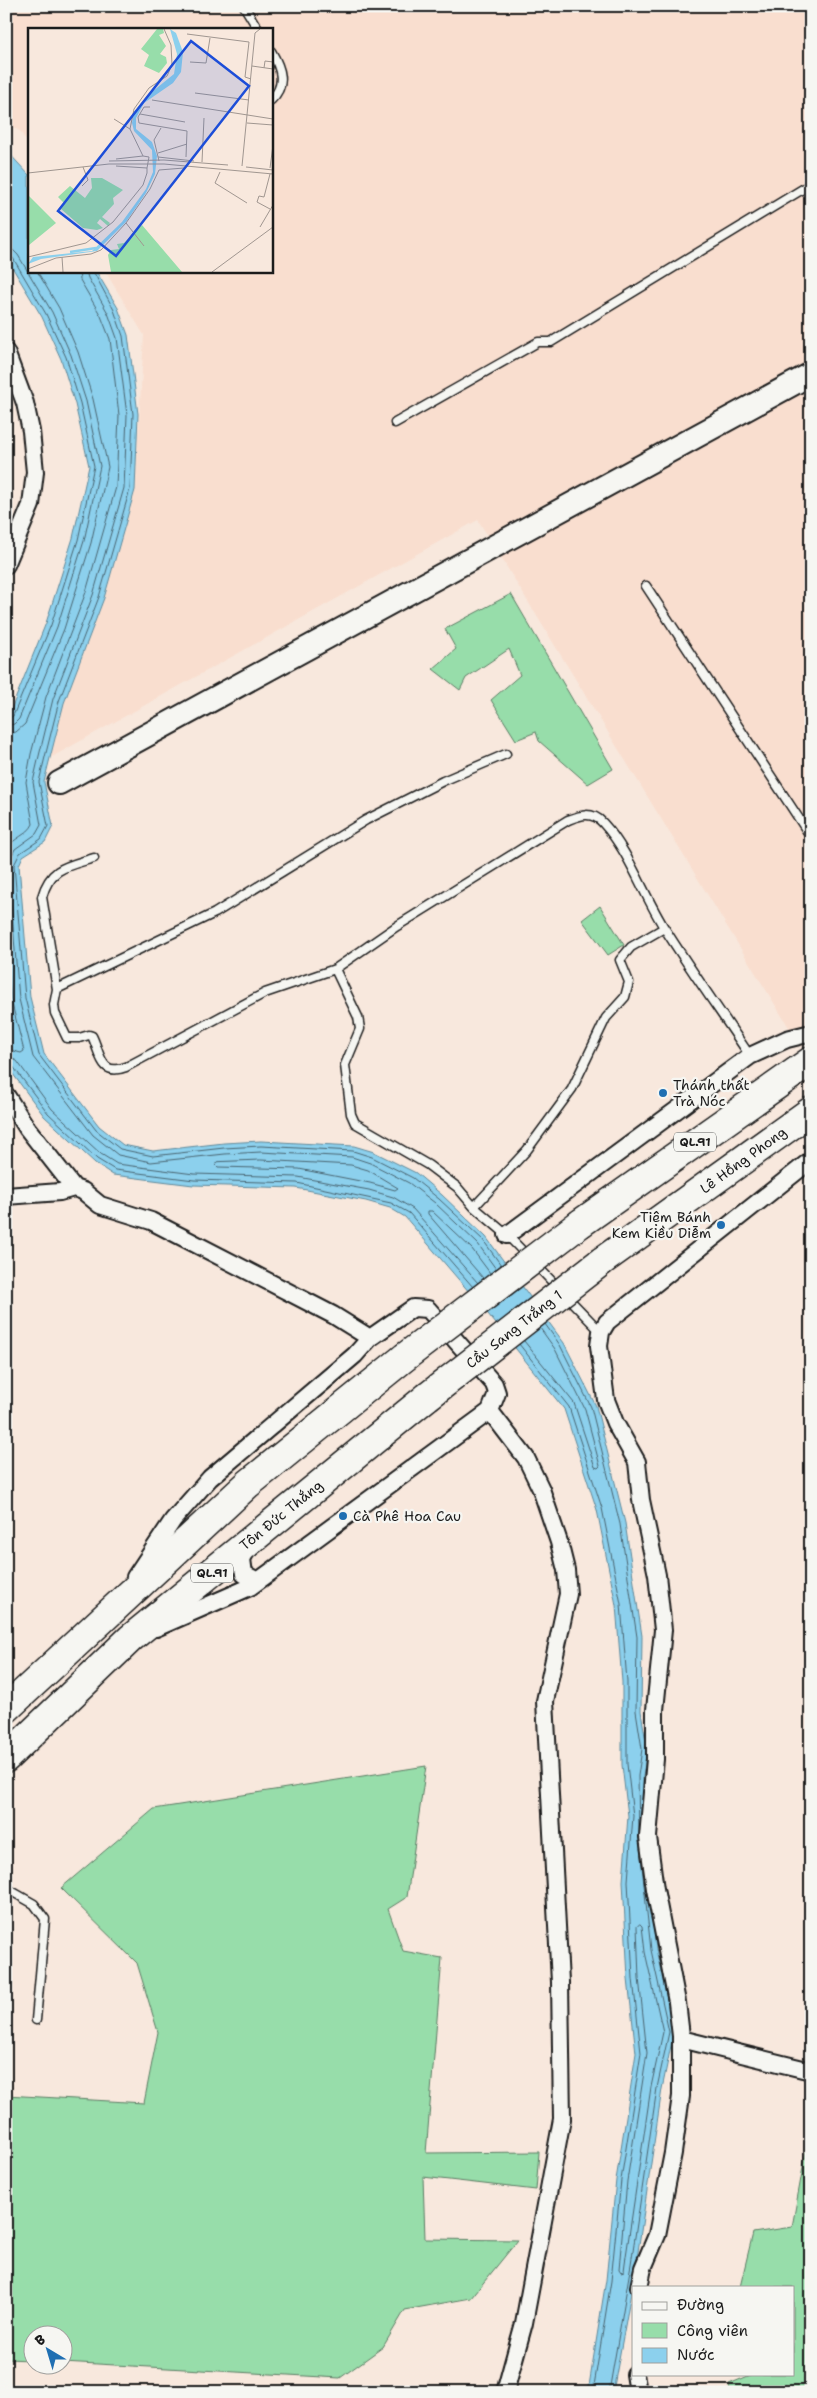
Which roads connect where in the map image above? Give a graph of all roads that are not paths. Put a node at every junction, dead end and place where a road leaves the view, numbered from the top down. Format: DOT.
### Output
graph roads {
  1 [pos="244,6"];
  2 [pos="257,28"];
  3 [pos="272,52"];
  4 [pos="272,99"];
  5 [pos="811,184"];
  6 [pos="6,352"];
  7 [pos="811,374"];
  8 [pos="395,423"];
  9 [pos="6,564"];
  10 [pos="646,586"];
  11 [pos="506,754"];
  12 [pos="60,783"];
  13 [pos="811,837"];
  14 [pos="94,858"];
  15 [pos="664,928"];
  16 [pos="335,969"];
  17 [pos="57,989"];
  18 [pos="811,1033"];
  19 [pos="750,1056"];
  20 [pos="811,1061"];
  21 [pos="6,1095"];
  22 [pos="811,1111"];
  23 [pos="811,1160"];
  24 [pos="79,1189"];
  25 [pos="6,1196"];
  26 [pos="474,1206"];
  27 [pos="507,1235"];
  28 [pos="602,1261"];
  29 [pos="601,1332"];
  30 [pos="370,1338"];
  31 [pos="426,1397"];
  32 [pos="490,1411"];
  33 [pos="201,1487"];
  34 [pos="224,1506"];
  35 [pos="252,1539"];
  36 [pos="258,1581"];
  37 [pos="115,1606"];
  38 [pos="131,1638"];
  39 [pos="6,1709"];
  40 [pos="6,1758"];
  41 [pos="6,1888"];
  42 [pos="36,2020"];
  43 [pos="681,2039"];
  44 [pos="811,2071"];
  45 [pos="639,2286"];
  46 [pos="635,2376"];
  47 [pos="504,2392"];
  48 [pos="638,2392"];
  1 -- 2 [label="lane"];
  3 -- 4 [label="lane"];
  5 -- 8 [label="lane"];
  6 -- 9 [label="street"];
  7 -- 12 [label="street"];
  10 -- 13 [label="lane"];
  11 -- 17 [label="lane"];
  14 -- 17 [label="lane"];
  15 -- 16 [label="lane"];
  15 -- 19 [label="lane"];
  15 -- 26 [label="lane"];
  16 -- 17 [label="lane"];
  16 -- 26 [label="lane"];
  18 -- 19 [label="street"];
  19 -- 27 [label="street"];
  20 -- 34 [label="highway, QL.91, bridge"];
  21 -- 24 [label="street"];
  22 -- 28 [label="highway, Lê Hồng Phong / QL.91"];
  23 -- 29 [label="street"];
  24 -- 25 [label="street"];
  24 -- 30 [label="street"];
  26 -- 27 [label="lane"];
  27 -- 29 [label="lane"];
  28 -- 31 [label="highway, Cầu Sang Trắng 1 / QL.91, bridge"];
  29 -- 43 [label="street"];
  30 -- 32 [label="street"];
  30 -- 33 [label="street"];
  31 -- 35 [label="highway, Tôn Đức Thắng / QL.91"];
  32 -- 36 [label="street"];
  32 -- 47 [label="street"];
  33 -- 34 [label="street"];
  33 -- 37 [label="street"];
  34 -- 37 [label="highway, QL.91"];
  35 -- 36 [label="street"];
  35 -- 38 [label="highway, Tôn Đức Thắng / QL.91"];
  36 -- 38 [label="street"];
  37 -- 39 [label="highway, QL.91"];
  38 -- 40 [label="highway, Tôn Đức Thắng / QL.91"];
  41 -- 42 [label="lane"];
  43 -- 44 [label="street"];
  43 -- 45 [label="street"];
  46 -- 48 [label="street"];
}
